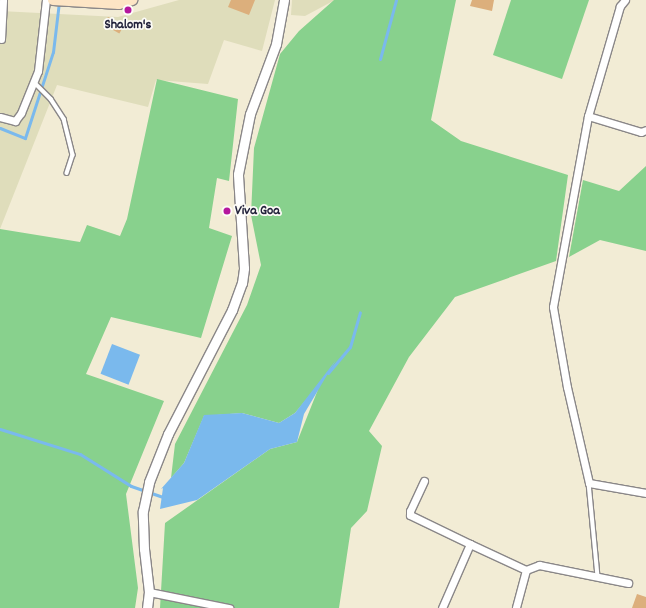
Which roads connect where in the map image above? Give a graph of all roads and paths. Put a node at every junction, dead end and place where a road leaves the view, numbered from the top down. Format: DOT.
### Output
graph roads {
  1 [pos="3,0"];
  2 [pos="46,0"];
  3 [pos="53,0"];
  4 [pos="132,0"];
  5 [pos="284,0"];
  6 [pos="625,0"];
  7 [pos="1,39"];
  8 [pos="34,82"];
  9 [pos="588,116"];
  10 [pos="0,117"];
  11 [pos="646,130"];
  12 [pos="67,173"];
  13 [pos="424,481"];
  14 [pos="589,483"];
  15 [pos="646,493"];
  16 [pos="470,544"];
  17 [pos="526,570"];
  18 [pos="598,577"];
  19 [pos="628,583"];
  20 [pos="149,592"];
  21 [pos="147,608"];
  22 [pos="229,608"];
  23 [pos="442,608"];
  24 [pos="516,608"];
  1 -- 7 [label="street"];
  2 -- 8 [label="street"];
  3 -- 4 [label="main road"];
  5 -- 20 [label="street"];
  6 -- 9 [label="street"];
  8 -- 10 [label="street"];
  8 -- 12 [label="lane"];
  9 -- 11 [label="street"];
  9 -- 14 [label="street"];
  13 -- 16 [label="street"];
  14 -- 15 [label="street"];
  14 -- 18 [label="lane"];
  16 -- 17 [label="street"];
  16 -- 23 [label="street"];
  17 -- 18 [label="street"];
  17 -- 24 [label="street"];
  18 -- 19 [label="street"];
  20 -- 21 [label="street"];
  20 -- 22 [label="street"];
}
